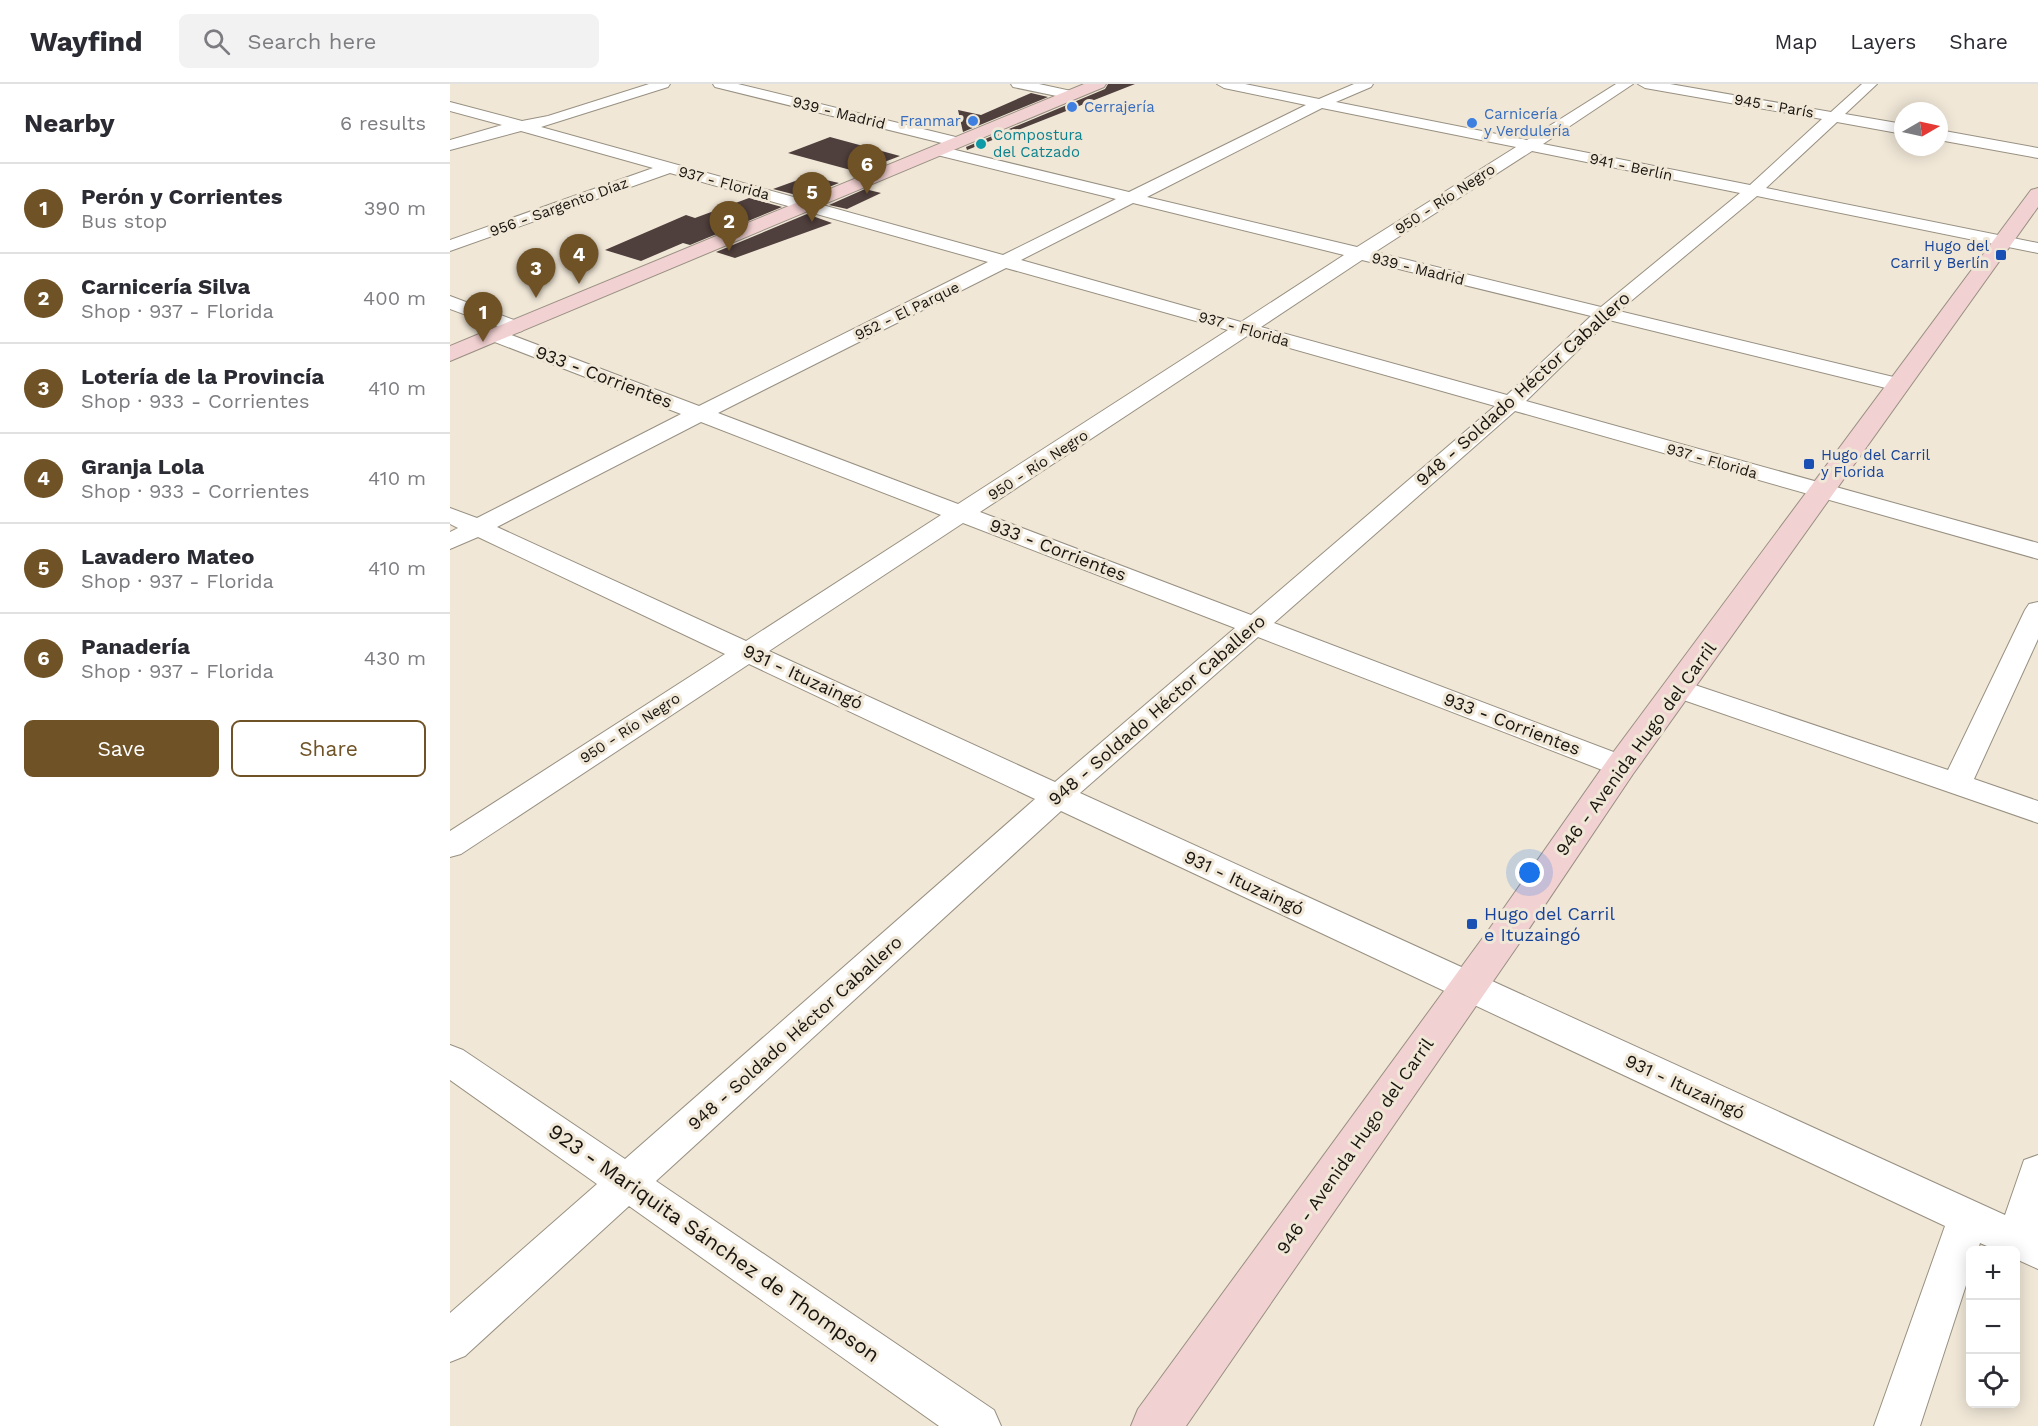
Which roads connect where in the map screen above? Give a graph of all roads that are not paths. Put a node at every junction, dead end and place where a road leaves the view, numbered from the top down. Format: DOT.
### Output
graph roads {
  1 [pos="663,84"];
  2 [pos="720,84"];
  3 [pos="1018,84"];
  4 [pos="1098,84"];
  5 [pos="1224,84"];
  6 [pos="1366,84"];
  7 [pos="1626,84"];
  8 [pos="1645,84"];
  9 [pos="1870,84"];
  10 [pos="1071,95"];
  11 [pos="1318,104"];
  12 [pos="450,106"];
  13 [pos="1832,117"];
  14 [pos="520,126"];
  15 [pos="1894,127"];
  16 [pos="1948,137"];
  17 [pos="958,142"];
  18 [pos="450,146"];
  19 [pos="1529,146"];
  20 [pos="939,151"];
  21 [pos="2038,153"];
  22 [pos="668,168"];
  23 [pos="1752,192"];
  24 [pos="2038,194"];
  25 [pos="1133,197"];
  26 [pos="804,205"];
  27 [pos="2003,242"];
  28 [pos="450,246"];
  29 [pos="2038,248"];
  30 [pos="1359,255"];
  31 [pos="1004,262"];
  32 [pos="450,302"];
  33 [pos="1604,314"];
  34 [pos="1247,329"];
  35 [pos="504,331"];
  36 [pos="450,354"];
  37 [pos="1898,385"];
  38 [pos="1510,404"];
  39 [pos="699,414"];
  40 [pos="1822,490"];
  41 [pos="962,513"];
  42 [pos="459,528"];
  43 [pos="2038,552"];
  44 [pos="2038,610"];
  45 [pos="1254,624"];
  46 [pos="748,651"];
  47 [pos="1679,689"];
  48 [pos="1621,766"];
  49 [pos="1957,784"];
  50 [pos="1057,797"];
  51 [pos="2038,812"];
  52 [pos="450,846"];
  53 [pos="1468,985"];
  54 [pos="450,1060"];
  55 [pos="2038,1172"];
  56 [pos="627,1183"];
  57 [pos="1968,1219"];
  58 [pos="2028,1246"];
  59 [pos="450,1341"];
  60 [pos="978,1426"];
  61 [pos="1156,1426"];
  62 [pos="1897,1426"];
  1 -- 14 [label="street"];
  2 -- 17 [label="street, 939 - Madrid"];
  3 -- 10 [label="street"];
  4 -- 10 [label="main road"];
  5 -- 11 [label="street, 941 - Berlín"];
  6 -- 11 [label="street, 952 - El Parque"];
  7 -- 19 [label="street, 950 - Río Negro"];
  8 -- 13 [label="street, 945 - París"];
  9 -- 13 [label="street, 948 - Soldado Héctor Caballero"];
  10 -- 17 [label="main road"];
  11 -- 19 [label="street, 941 - Berlín"];
  11 -- 25 [label="street, 952 - El Parque"];
  12 -- 14 [label="street, 937 - Florida"];
  13 -- 15 [label="street, 945 - París"];
  13 -- 23 [label="street, 948 - Soldado Héctor Caballero"];
  14 -- 18 [label="street"];
  14 -- 22 [label="street, 937 - Florida"];
  16 -- 21 [label="street"];
  17 -- 20 [label="main road"];
  19 -- 23 [label="street, 941 - Berlín"];
  19 -- 30 [label="street, 950 - Río Negro"];
  20 -- 25 [label="street, 939 - Madrid"];
  20 -- 26 [label="main road"];
  22 -- 26 [label="street, 937 - Florida"];
  22 -- 28 [label="street, 956 - Sargento Díaz"];
  23 -- 27 [label="street, 941 - Berlín"];
  23 -- 33 [label="street, 948 - Soldado Héctor Caballero"];
  24 -- 27 [label="main road, 946 - Avenida Hugo del Carril"];
  25 -- 30 [label="street, 939 - Madrid"];
  25 -- 31 [label="street, 952 - El Parque"];
  26 -- 31 [label="street, 937 - Florida"];
  26 -- 35 [label="main road"];
  27 -- 29 [label="street, 941 - Berlín"];
  27 -- 37 [label="main road, 946 - Avenida Hugo del Carril"];
  30 -- 33 [label="street, 939 - Madrid"];
  30 -- 34 [label="street, 950 - Río Negro"];
  31 -- 34 [label="street, 937 - Florida"];
  31 -- 39 [label="street, 952 - El Parque"];
  32 -- 35 [label="street, 933 - Corrientes"];
  33 -- 37 [label="street, 939 - Madrid"];
  33 -- 38 [label="street, 948 - Soldado Héctor Caballero"];
  34 -- 38 [label="street, 937 - Florida"];
  34 -- 41 [label="street, 950 - Río Negro"];
  35 -- 36 [label="main road"];
  35 -- 39 [label="street, 933 - Corrientes"];
  37 -- 40 [label="main road, 946 - Avenida Hugo del Carril"];
  38 -- 40 [label="street, 937 - Florida"];
  38 -- 45 [label="street, 948 - Soldado Héctor Caballero"];
  39 -- 41 [label="street, 933 - Corrientes"];
  39 -- 42 [label="street, 952 - El Parque"];
  40 -- 43 [label="street, 937 - Florida"];
  40 -- 47 [label="main road, 946 - Avenida Hugo del Carril"];
  41 -- 45 [label="street, 933 - Corrientes"];
  41 -- 46 [label="street, 950 - Río Negro"];
  42 -- 46 [label="street, 931 - Ituzaingó"];
  44 -- 49 [label="street"];
  45 -- 48 [label="street, 933 - Corrientes"];
  45 -- 50 [label="street, 948 - Soldado Héctor Caballero"];
  46 -- 50 [label="street, 931 - Ituzaingó"];
  46 -- 52 [label="street, 950 - Río Negro"];
  47 -- 48 [label="main road, 946 - Avenida Hugo del Carril"];
  47 -- 49 [label="street"];
  48 -- 53 [label="main road, 946 - Avenida Hugo del Carril"];
  49 -- 51 [label="street"];
  50 -- 53 [label="street, 931 - Ituzaingó"];
  50 -- 56 [label="street, 948 - Soldado Héctor Caballero"];
  53 -- 57 [label="street, 931 - Ituzaingó"];
  53 -- 61 [label="main road, 946 - Avenida Hugo del Carril"];
  54 -- 56 [label="street, 923 - Mariquita Sánchez de Thompson"];
  55 -- 58 [label="street"];
  56 -- 59 [label="street, 948 - Soldado Héctor Caballero"];
  56 -- 60 [label="street, 923 - Mariquita Sánchez de Thompson"];
  57 -- 58 [label="street, 931 - Ituzaingó"];
  57 -- 62 [label="street"];
}
